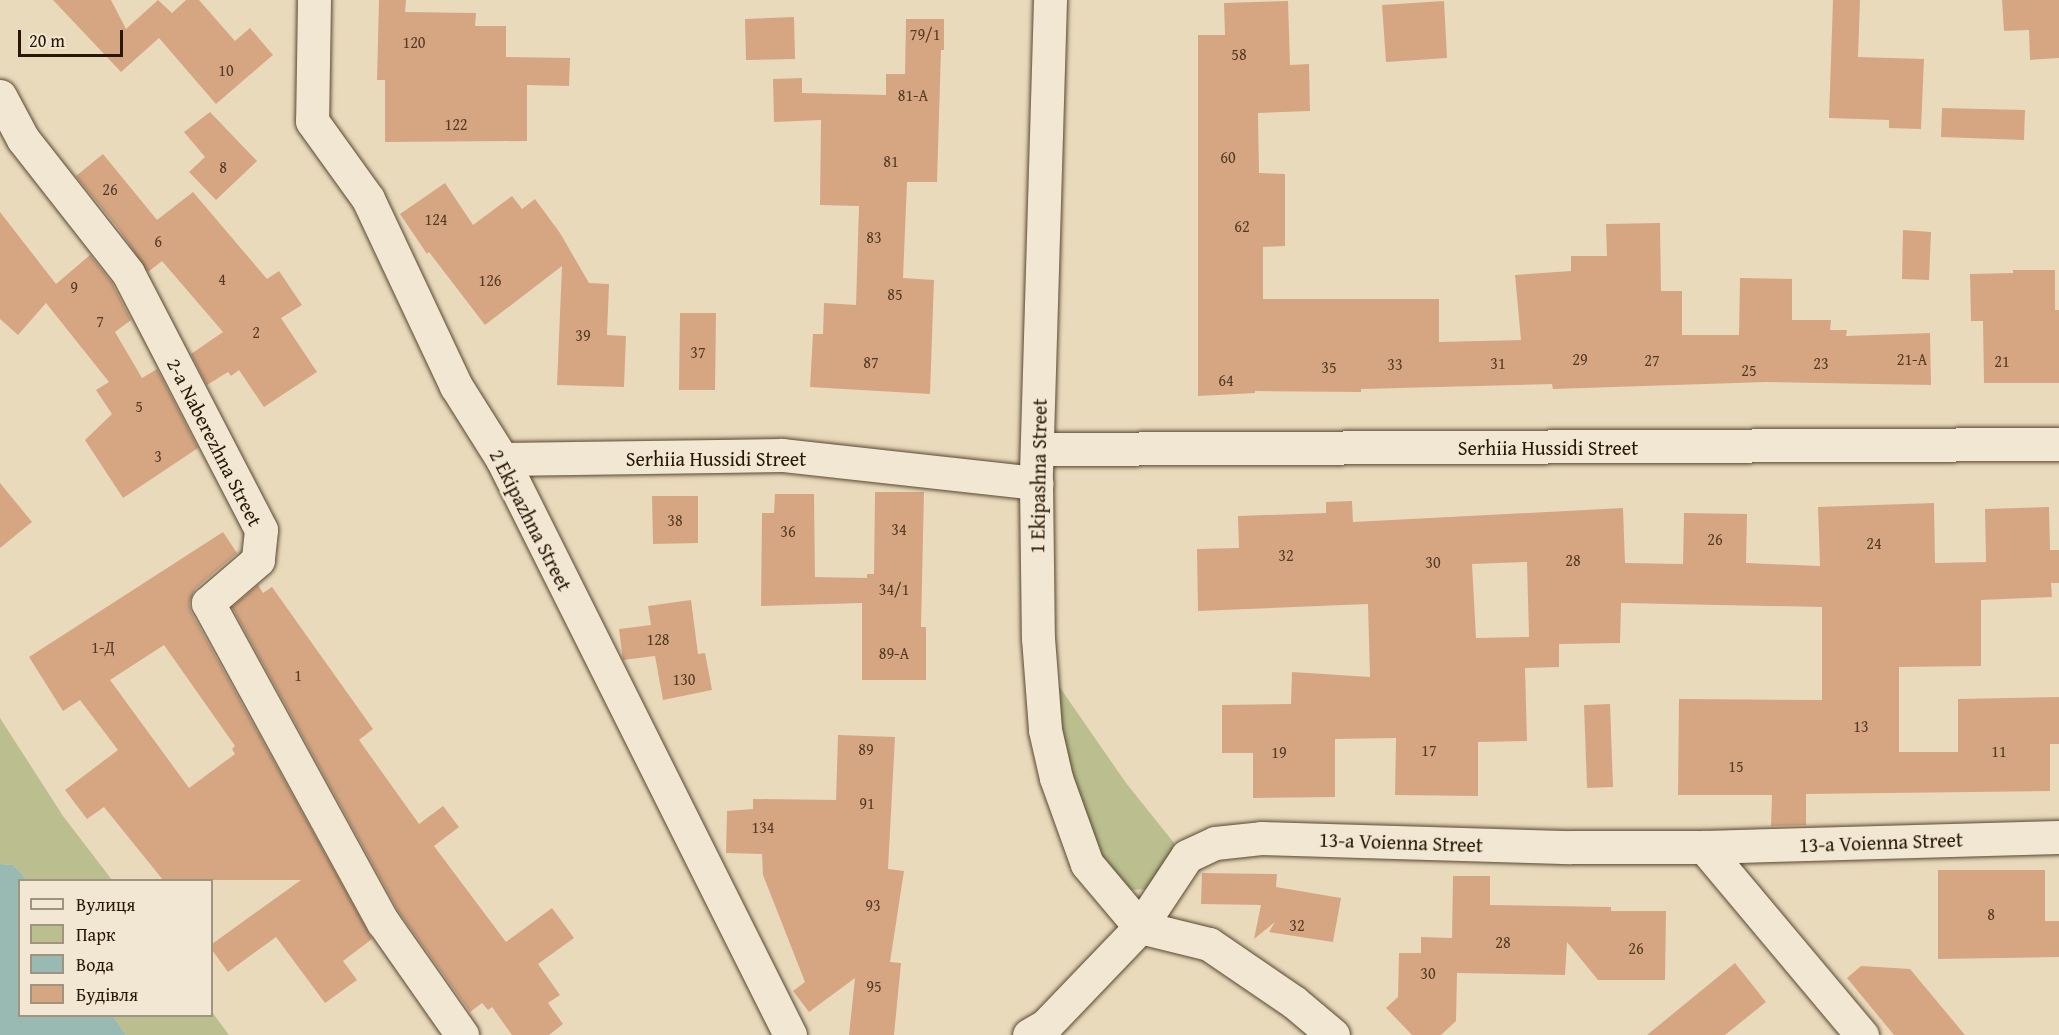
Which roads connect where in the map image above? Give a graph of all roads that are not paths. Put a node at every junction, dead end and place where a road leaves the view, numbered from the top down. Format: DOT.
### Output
graph roads {
  1 [pos="314,0"];
  2 [pos="1050,0"];
  3 [pos="0,96"];
  4 [pos="2059,444"];
  5 [pos="1037,449"];
  6 [pos="502,459"];
  7 [pos="1036,483"];
  8 [pos="2059,837"];
  9 [pos="1704,847"];
  10 [pos="1140,927"];
  11 [pos="462,1035"];
  12 [pos="790,1035"];
  13 [pos="1029,1035"];
  14 [pos="1333,1035"];
  15 [pos="1862,1035"];
  1 -- 6 [label="street, 2 Ekipazhna Street"];
  2 -- 5 [label="street, 1 Ekipashna Street"];
  3 -- 11 [label="street, 2-a Naberezhna Street"];
  4 -- 5 [label="street, Serhiia Hussidi Street"];
  5 -- 7 [label="street, 1 Ekipashna Street"];
  6 -- 7 [label="street, Serhiia Hussidi Street"];
  6 -- 12 [label="street, 2 Ekipazhna Street"];
  7 -- 10 [label="street, 1 Ekipashna Street"];
  8 -- 9 [label="street, 13-a Voienna Street"];
  9 -- 10 [label="street, 13-a Voienna Street"];
  9 -- 15 [label="street"];
  10 -- 13 [label="street, 13-a Voienna Street"];
  10 -- 14 [label="street"];
}
